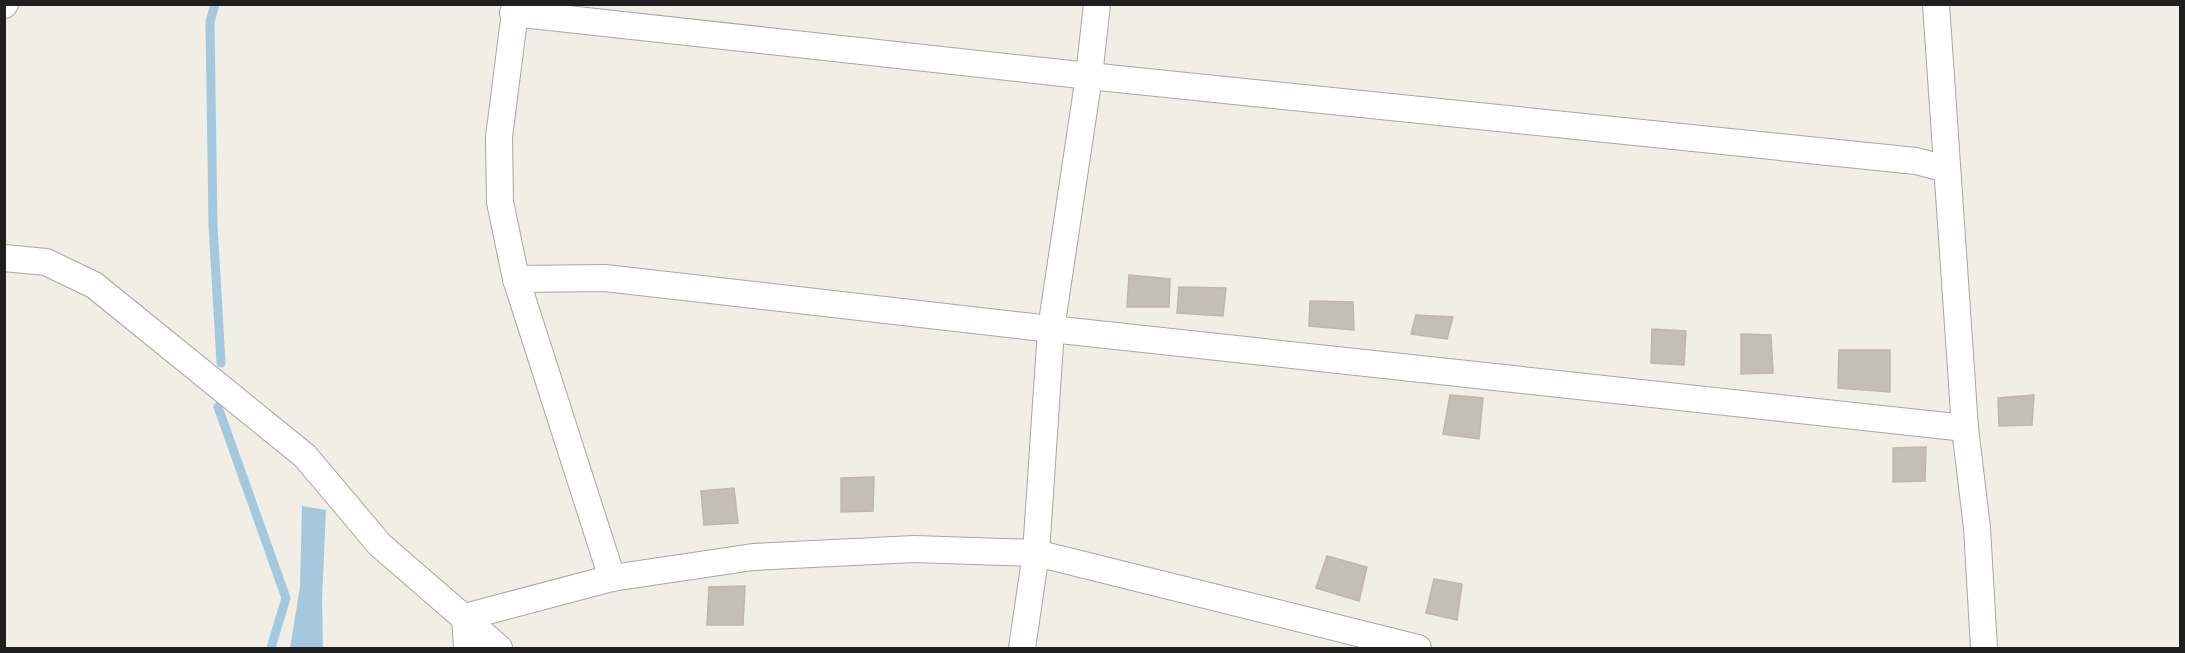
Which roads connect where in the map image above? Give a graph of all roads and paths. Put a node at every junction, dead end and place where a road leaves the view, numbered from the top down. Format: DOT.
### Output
graph roads {
  1 [pos="1097,4"];
  2 [pos="1936,4"];
  3 [pos="515,9"];
  4 [pos="1089,76"];
  5 [pos="1947,169"];
  6 [pos="4,258"];
  7 [pos="516,279"];
  8 [pos="1051,329"];
  9 [pos="1965,428"];
  10 [pos="1036,553"];
  11 [pos="612,578"];
  12 [pos="465,617"];
  13 [pos="467,648"];
  14 [pos="499,648"];
  15 [pos="1022,648"];
  16 [pos="1418,648"];
  17 [pos="1984,648"];
  1 -- 4 [label="street"];
  2 -- 5 [label="street"];
  3 -- 4 [label="street"];
  3 -- 7 [label="street"];
  4 -- 5 [label="street"];
  4 -- 8 [label="street"];
  5 -- 9 [label="street"];
  6 -- 12 [label="street"];
  7 -- 8 [label="street"];
  7 -- 11 [label="street"];
  8 -- 9 [label="street"];
  8 -- 10 [label="street"];
  9 -- 17 [label="street"];
  10 -- 11 [label="street"];
  10 -- 15 [label="street"];
  10 -- 16 [label="street"];
  11 -- 12 [label="street"];
  12 -- 13 [label="street"];
  12 -- 14 [label="street"];
}
